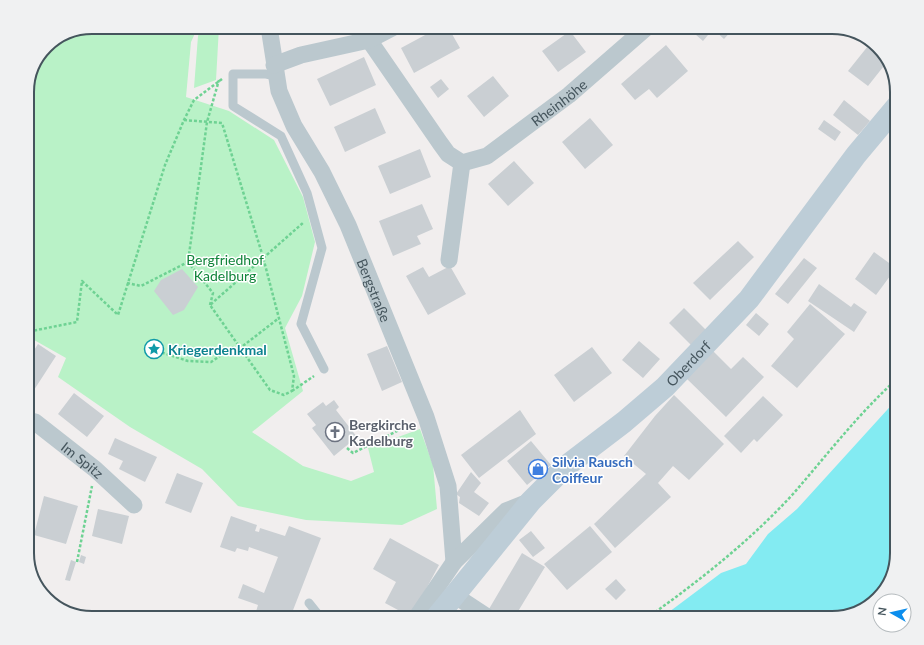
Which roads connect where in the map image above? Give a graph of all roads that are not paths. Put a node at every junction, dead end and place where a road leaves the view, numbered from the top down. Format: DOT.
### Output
graph roads {
  1 [pos="270,34"];
  2 [pos="381,34"];
  3 [pos="639,34"];
  4 [pos="369,40"];
  5 [pos="275,70"];
  6 [pos="890,114"];
  7 [pos="462,163"];
  8 [pos="449,260"];
  9 [pos="324,369"];
  10 [pos="34,422"];
  11 [pos="531,501"];
  12 [pos="134,505"];
  13 [pos="454,562"];
  14 [pos="454,596"];
  15 [pos="309,603"];
  16 [pos="315,611"];
  17 [pos="421,611"];
  18 [pos="442,611"];
  19 [pos="477,611"];
  1 -- 5 [label="street, Bergstraße"];
  2 -- 4 [label="street"];
  3 -- 7 [label="street, Rheinhöhe"];
  4 -- 5 [label="street"];
  4 -- 7 [label="street"];
  5 -- 9 [label="lane"];
  5 -- 13 [label="street, Bergstraße"];
  6 -- 11 [label="main road, Oberdorf"];
  7 -- 8 [label="street"];
  10 -- 12 [label="street, Im Spitz"];
  11 -- 13 [label="street"];
  11 -- 14 [label="main road, Oberdorf"];
  13 -- 17 [label="street"];
  14 -- 18 [label="main road, Oberdorf"];
  14 -- 19 [label="street"];
  15 -- 16 [label="lane"];
}
